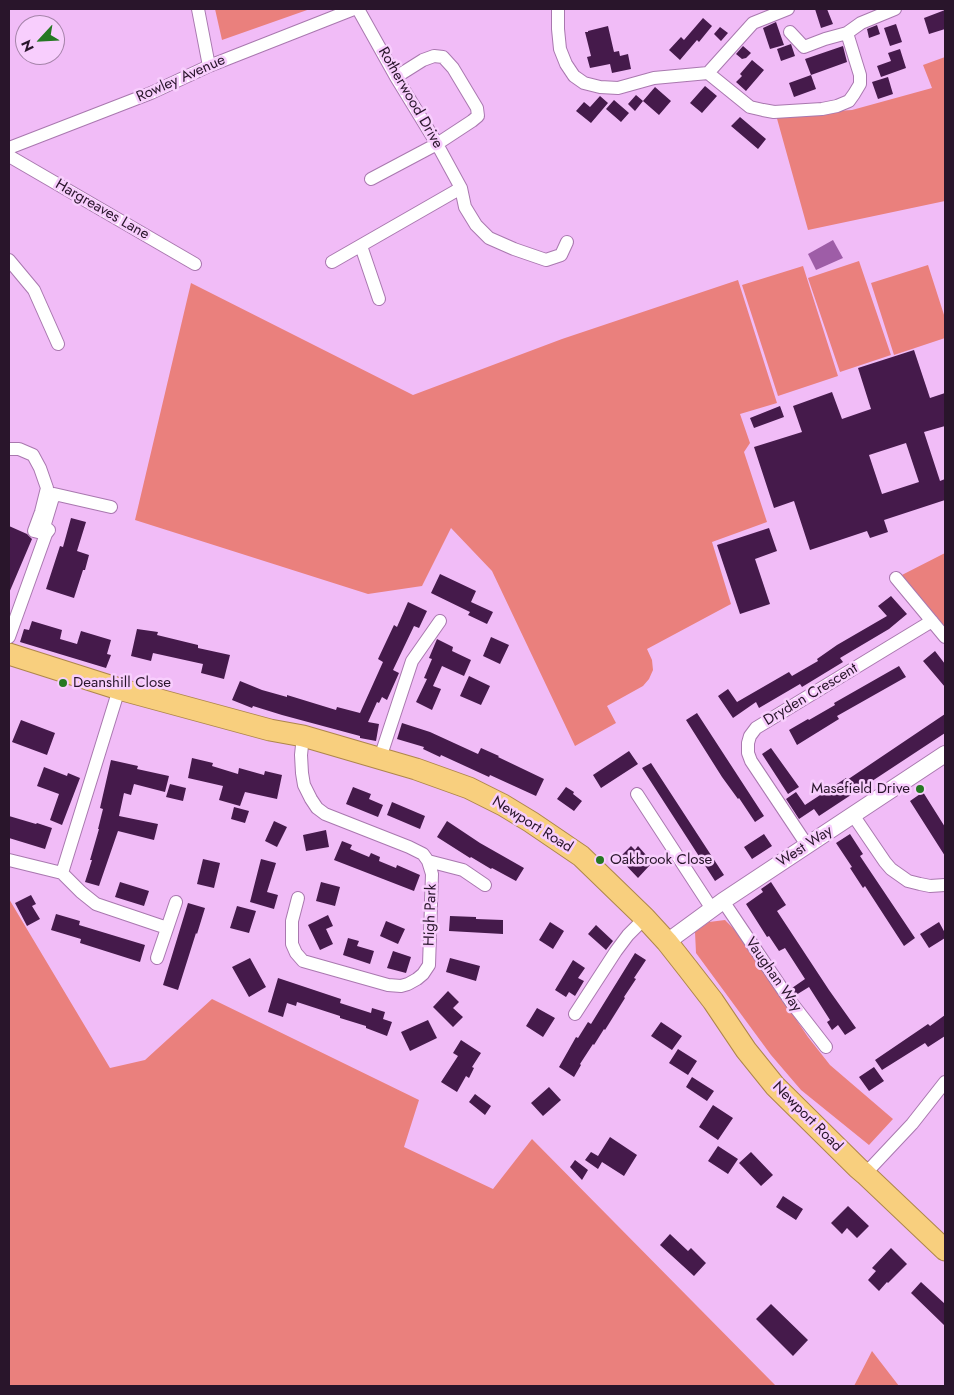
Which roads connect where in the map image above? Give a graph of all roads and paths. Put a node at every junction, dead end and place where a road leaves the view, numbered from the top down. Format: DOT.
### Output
graph roads {
  1 [pos="198,9"];
  2 [pos="354,9"];
  3 [pos="358,9"];
  4 [pos="558,9"];
  5 [pos="788,9"];
  6 [pos="895,9"];
  7 [pos="790,32"];
  8 [pos="847,34"];
  9 [pos="209,66"];
  10 [pos="708,73"];
  11 [pos="396,77"];
  12 [pos="437,144"];
  13 [pos="9,148"];
  14 [pos="9,156"];
  15 [pos="372,179"];
  16 [pos="461,188"];
  17 [pos="567,242"];
  18 [pos="361,246"];
  19 [pos="9,260"];
  20 [pos="332,262"];
  21 [pos="195,264"];
  22 [pos="379,299"];
  23 [pos="58,344"];
  24 [pos="9,449"];
  25 [pos="111,506"];
  26 [pos="48,532"];
  27 [pos="896,578"];
  28 [pos="440,620"];
  29 [pos="932,622"];
  30 [pos="945,637"];
  31 [pos="9,638"];
  32 [pos="9,654"];
  33 [pos="119,689"];
  34 [pos="303,736"];
  35 [pos="945,754"];
  36 [pos="380,758"];
  37 [pos="637,794"];
  38 [pos="852,815"];
  39 [pos="807,845"];
  40 [pos="9,860"];
  41 [pos="428,861"];
  42 [pos="62,873"];
  43 [pos="485,885"];
  44 [pos="945,885"];
  45 [pos="298,898"];
  46 [pos="176,902"];
  47 [pos="717,905"];
  48 [pos="644,918"];
  49 [pos="167,928"];
  50 [pos="667,942"];
  51 [pos="157,958"];
  52 [pos="575,1014"];
  53 [pos="826,1047"];
  54 [pos="945,1082"];
  55 [pos="941,1097"];
  56 [pos="865,1174"];
  57 [pos="945,1250"];
  1 -- 9 [label="street"];
  2 -- 9 [label="street, Rowley Avenue"];
  3 -- 11 [label="street, Rotherwood Drive"];
  4 -- 10 [label="street"];
  5 -- 10 [label="street"];
  6 -- 8 [label="street"];
  7 -- 8 [label="street"];
  8 -- 10 [label="street"];
  9 -- 13 [label="street, Rowley Avenue"];
  11 -- 12 [label="street, Rotherwood Drive"];
  11 -- 12 [label="street"];
  12 -- 15 [label="street"];
  12 -- 16 [label="street, Rotherwood Drive"];
  14 -- 21 [label="street, Hargreaves Lane"];
  16 -- 17 [label="street, Rotherwood Drive"];
  16 -- 18 [label="street"];
  18 -- 20 [label="street"];
  18 -- 22 [label="street"];
  19 -- 23 [label="street"];
  24 -- 26 [label="street"];
  25 -- 26 [label="street"];
  26 -- 31 [label="street"];
  27 -- 29 [label="street"];
  28 -- 36 [label="street"];
  29 -- 30 [label="street"];
  29 -- 39 [label="street, Dryden Crescent"];
  32 -- 33 [label="highway, Newport Road"];
  33 -- 34 [label="highway, Newport Road"];
  33 -- 42 [label="street"];
  34 -- 36 [label="highway, Newport Road"];
  34 -- 41 [label="street, High Park"];
  35 -- 38 [label="street, West Way"];
  36 -- 48 [label="highway, Newport Road"];
  37 -- 47 [label="street, Vaughan Way"];
  38 -- 39 [label="street, West Way"];
  38 -- 44 [label="street"];
  39 -- 47 [label="street, West Way"];
  40 -- 42 [label="street"];
  41 -- 43 [label="street"];
  41 -- 45 [label="street, High Park"];
  42 -- 49 [label="street"];
  46 -- 49 [label="street"];
  47 -- 50 [label="street, West Way"];
  47 -- 53 [label="street, Vaughan Way"];
  48 -- 50 [label="highway, Newport Road"];
  48 -- 52 [label="street"];
  49 -- 51 [label="street"];
  50 -- 56 [label="highway, Newport Road"];
  54 -- 55 [label="street"];
  55 -- 56 [label="street"];
  56 -- 57 [label="highway, Newport Road"];
}
